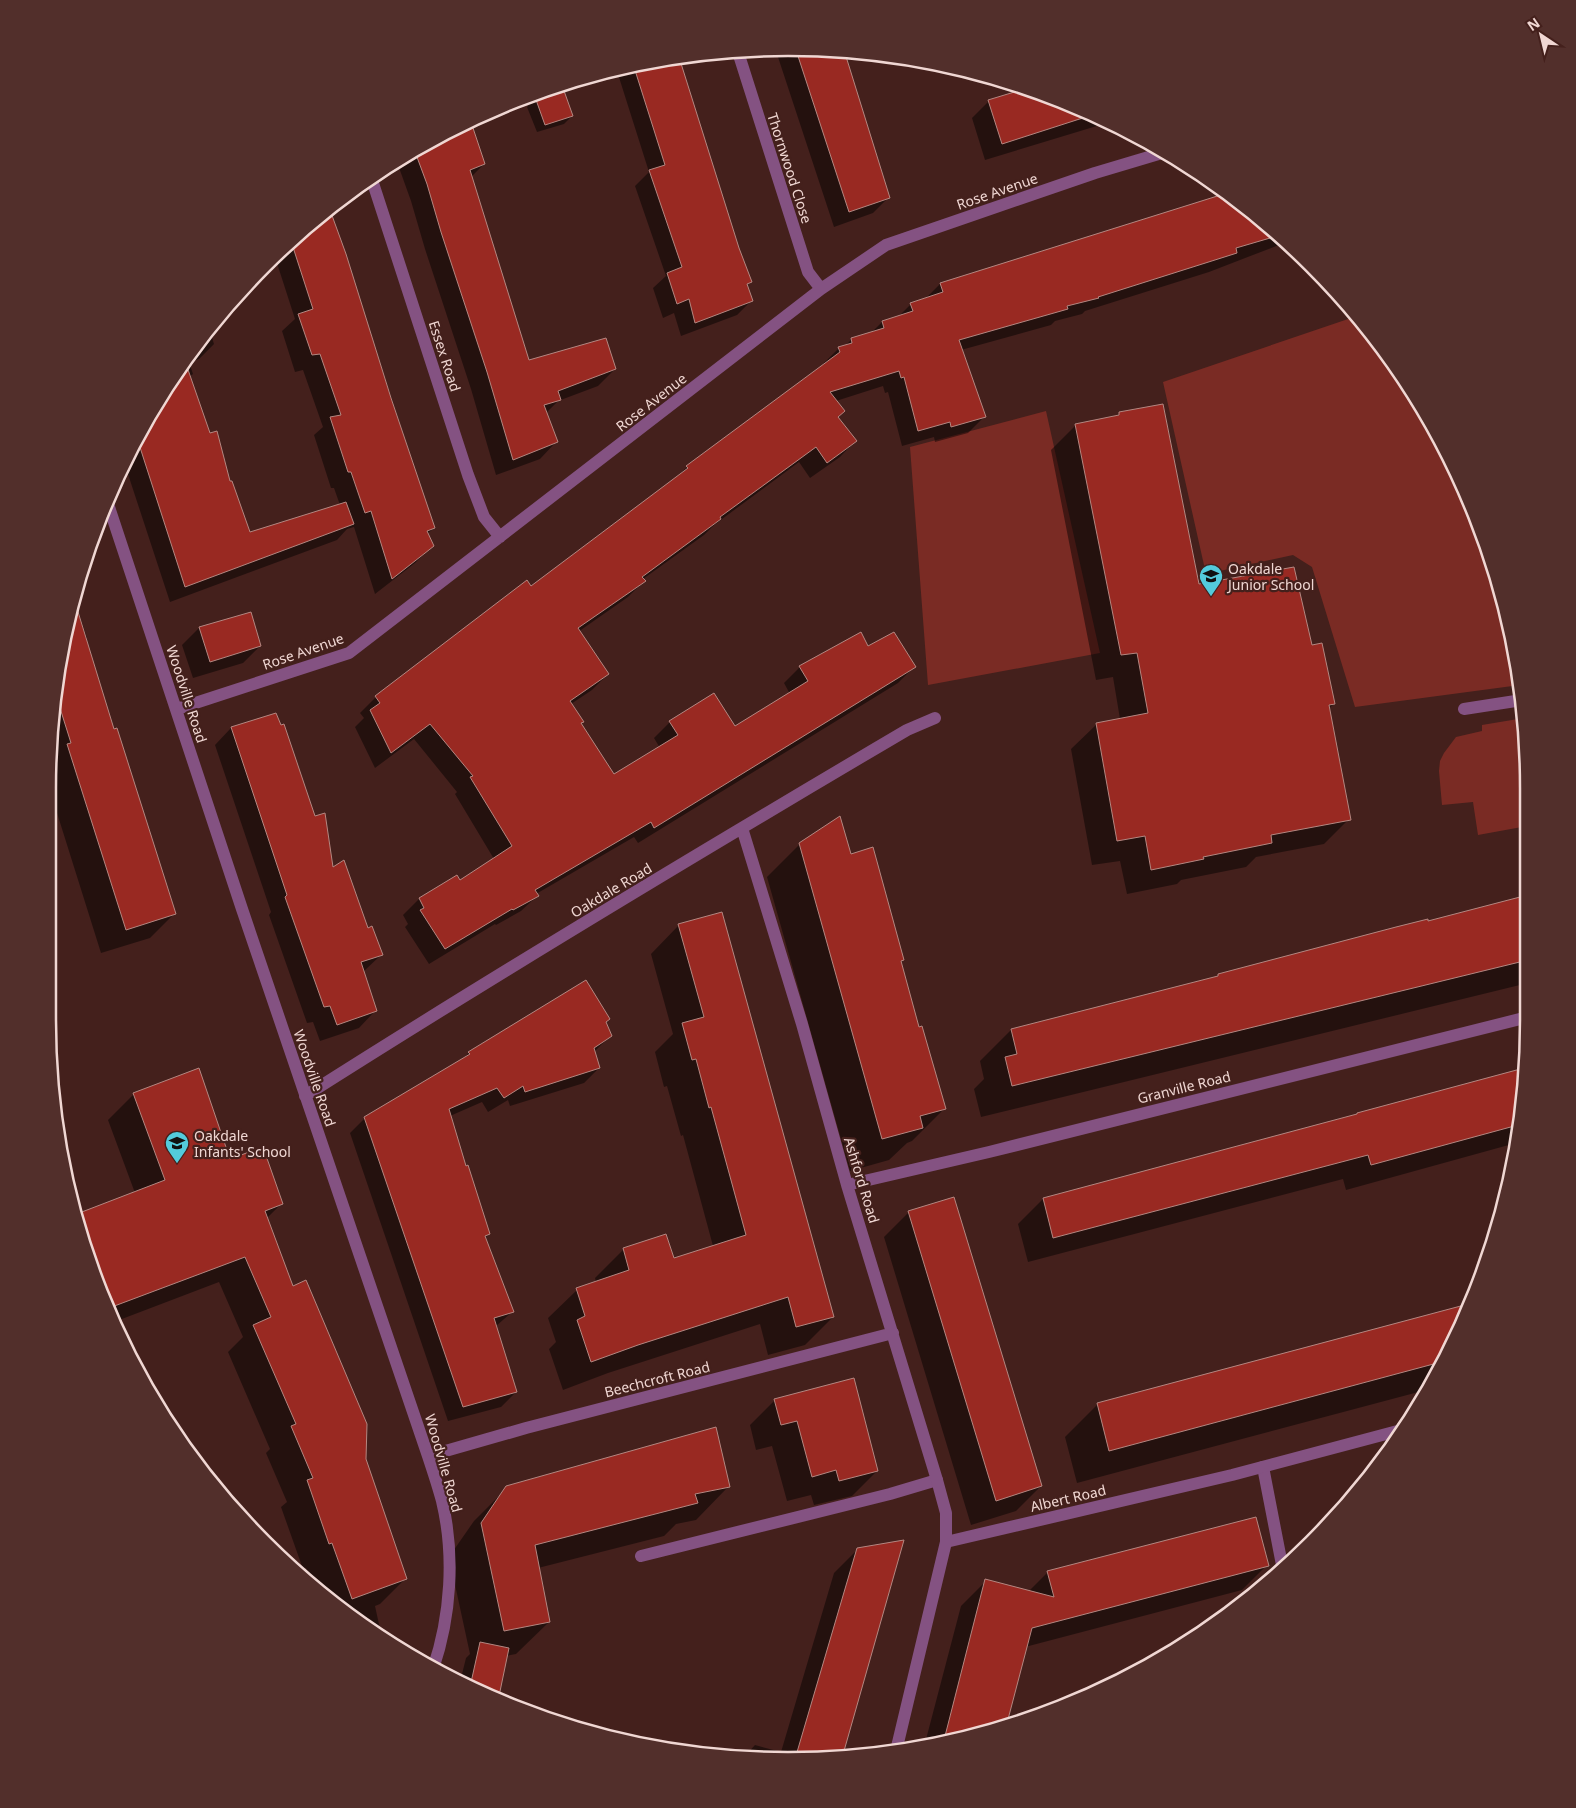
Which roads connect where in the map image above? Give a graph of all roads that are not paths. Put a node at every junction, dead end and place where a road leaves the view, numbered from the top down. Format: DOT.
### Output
graph roads {
  1 [pos="740,58"];
  2 [pos="1155,155"];
  3 [pos="374,185"];
  4 [pos="821,289"];
  5 [pos="111,512"];
  6 [pos="500,537"];
  7 [pos="1514,701"];
  8 [pos="177,709"];
  9 [pos="1464,709"];
  10 [pos="935,718"];
  11 [pos="742,828"];
  12 [pos="1520,1019"];
  13 [pos="305,1096"];
  14 [pos="847,1185"];
  15 [pos="894,1333"];
  16 [pos="1391,1434"];
  17 [pos="428,1456"];
  18 [pos="1263,1467"];
  19 [pos="937,1480"];
  20 [pos="946,1542"];
  21 [pos="642,1556"];
  22 [pos="1281,1560"];
  23 [pos="436,1661"];
  24 [pos="898,1743"];
  1 -- 4 [label="street, Thornwood Close"];
  2 -- 4 [label="street, Rose Avenue"];
  3 -- 6 [label="street, Essex Road"];
  4 -- 6 [label="street, Rose Avenue"];
  5 -- 8 [label="street, Woodville Road"];
  6 -- 8 [label="street, Rose Avenue"];
  7 -- 9 [label="street"];
  8 -- 13 [label="street, Woodville Road"];
  10 -- 11 [label="street, Oakdale Road"];
  11 -- 13 [label="street, Oakdale Road"];
  11 -- 14 [label="street, Ashford Road"];
  12 -- 14 [label="street, Granville Road"];
  13 -- 17 [label="street, Woodville Road"];
  14 -- 15 [label="street, Ashford Road"];
  15 -- 17 [label="street, Beechcroft Road"];
  15 -- 19 [label="street, Ashford Road"];
  16 -- 18 [label="street, Albert Road"];
  17 -- 23 [label="street, Woodville Road"];
  18 -- 20 [label="street, Albert Road"];
  18 -- 22 [label="street"];
  19 -- 20 [label="street, Ashford Road"];
  19 -- 21 [label="street"];
  20 -- 24 [label="street"];
}
